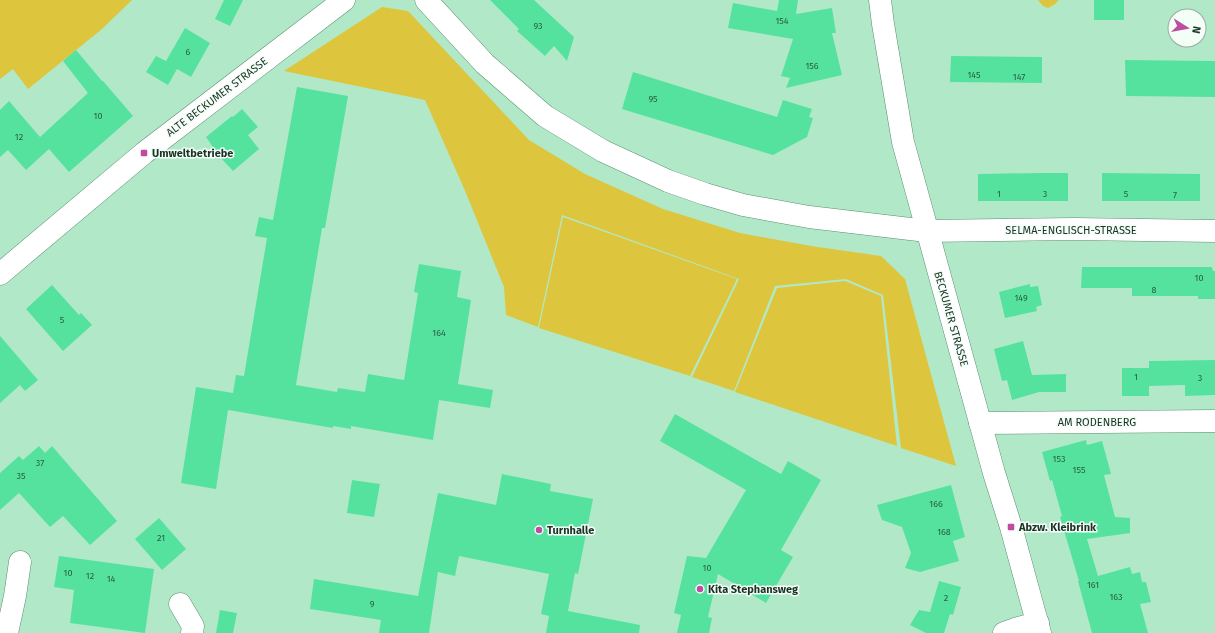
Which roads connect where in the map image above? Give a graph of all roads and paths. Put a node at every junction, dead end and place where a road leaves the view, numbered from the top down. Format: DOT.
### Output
graph roads {
  1 [pos="344,0"];
  2 [pos="426,0"];
  3 [pos="880,0"];
  4 [pos="1215,231"];
  5 [pos="927,232"];
  6 [pos="0,274"];
  7 [pos="1215,421"];
  8 [pos="980,423"];
  9 [pos="20,562"];
  10 [pos="180,604"];
  11 [pos="1039,628"];
  12 [pos="7,633"];
  13 [pos="192,633"];
  14 [pos="1004,633"];
  1 -- 6 [label="main road, ALTE BECKUMER STRASSE"];
  2 -- 5 [label="main road, SELMA-ENGLISCH-STRASSE"];
  3 -- 5 [label="main road, BECKUMER STRASSE"];
  4 -- 5 [label="main road, SELMA-ENGLISCH-STRASSE"];
  5 -- 8 [label="main road, BECKUMER STRASSE"];
  7 -- 8 [label="main road, AM RODENBERG"];
  8 -- 11 [label="main road, BECKUMER STRASSE"];
  9 -- 12 [label="main road"];
  10 -- 13 [label="main road"];
  11 -- 14 [label="main road"];
}
